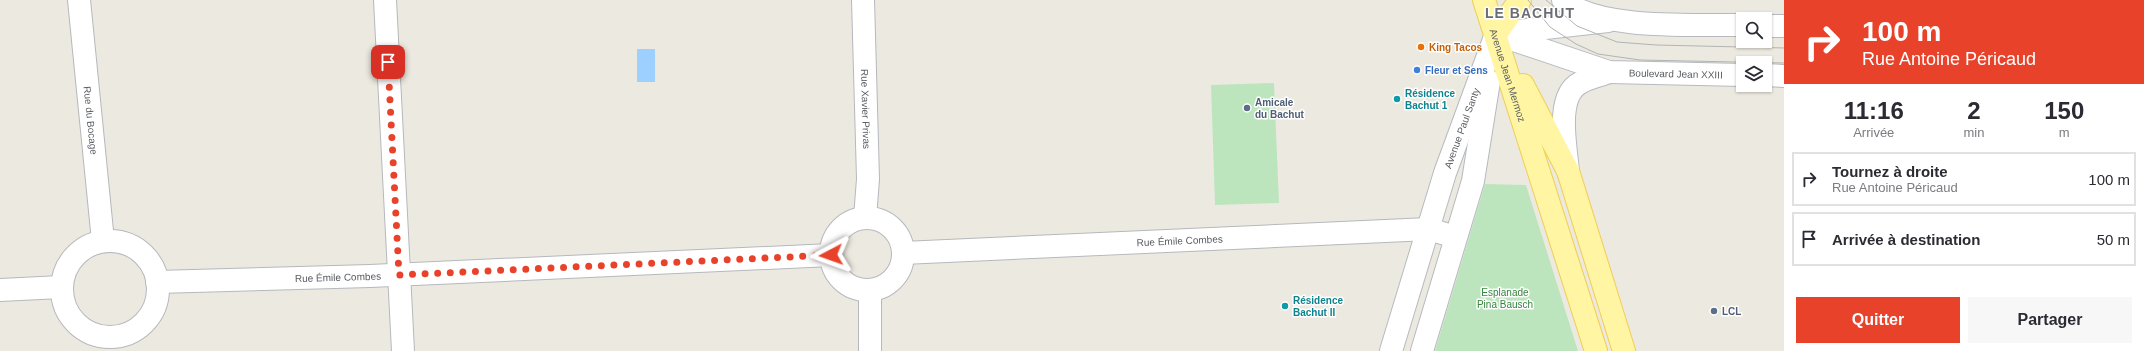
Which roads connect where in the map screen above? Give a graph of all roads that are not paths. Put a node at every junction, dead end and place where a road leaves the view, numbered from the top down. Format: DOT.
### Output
graph roads {
  1 [pos="78,0"];
  2 [pos="385,0"];
  3 [pos="863,0"];
  4 [pos="1484,0"];
  5 [pos="1520,0"];
  6 [pos="1564,0"];
  7 [pos="1613,20"];
  8 [pos="1736,25"];
  9 [pos="1772,26"];
  10 [pos="1784,26"];
  11 [pos="1496,34"];
  12 [pos="1609,72"];
  13 [pos="1736,75"];
  14 [pos="1772,75"];
  15 [pos="1784,76"];
  16 [pos="1568,171"];
  17 [pos="865,218"];
  18 [pos="1429,229"];
  19 [pos="1455,237"];
  20 [pos="102,241"];
  21 [pos="903,253"];
  22 [pos="831,255"];
  23 [pos="399,275"];
  24 [pos="158,282"];
  25 [pos="61,287"];
  26 [pos="0,290"];
  27 [pos="870,290"];
  28 [pos="116,344"];
  29 [pos="403,351"];
  30 [pos="870,351"];
  31 [pos="1391,351"];
  32 [pos="1422,351"];
  33 [pos="1596,351"];
  34 [pos="1624,351"];
  1 -- 20 [label="street, Rue du Bocage"];
  2 -- 23 [label="street"];
  3 -- 17 [label="street, Rue Xavier Privas"];
  4 -- 11 [label="main road"];
  5 -- 11 [label="main road"];
  6 -- 7 [label="street"];
  7 -- 8 [label="street"];
  7 -- 11 [label="street"];
  9 -- 10 [label="street"];
  11 -- 12 [label="street, Boulevard Jean XXIII"];
  11 -- 16 [label="main road, Avenue Jean Mermoz"];
  11 -- 18 [label="street, Avenue Paul Santy"];
  11 -- 19 [label="street, Avenue Paul Santy"];
  11 -- 33 [label="main road, Avenue Jean Mermoz"];
  12 -- 13 [label="street, Boulevard Jean XXIII"];
  12 -- 16 [label="street, Boulevard Jean XXIII"];
  14 -- 15 [label="street"];
  16 -- 34 [label="main road, Avenue Jean Mermoz"];
  17 -- 21 [label="street"];
  17 -- 22 [label="street"];
  18 -- 19 [label="street, Rue Émile Combes"];
  18 -- 21 [label="street, Rue Émile Combes"];
  18 -- 31 [label="street, Avenue Paul Santy"];
  19 -- 32 [label="street, Avenue Paul Santy"];
  20 -- 24 [label="street"];
  20 -- 25 [label="street"];
  21 -- 27 [label="street"];
  22 -- 23 [label="street, Rue Émile Combes"];
  22 -- 27 [label="street"];
  23 -- 24 [label="street, Rue Émile Combes"];
  23 -- 29 [label="street"];
  24 -- 28 [label="street"];
  25 -- 26 [label="street"];
  25 -- 28 [label="street"];
  27 -- 30 [label="street"];
}
